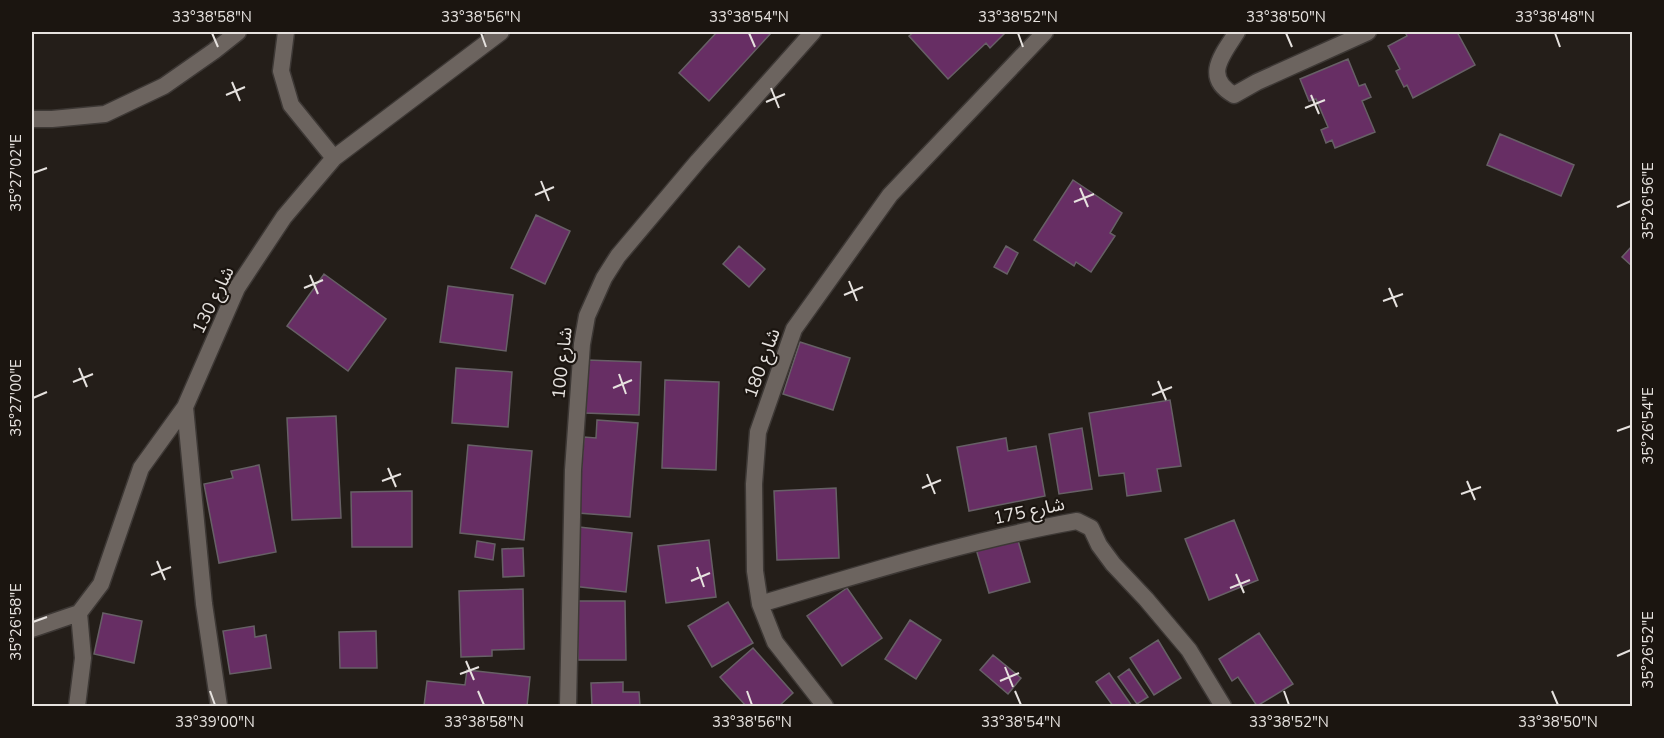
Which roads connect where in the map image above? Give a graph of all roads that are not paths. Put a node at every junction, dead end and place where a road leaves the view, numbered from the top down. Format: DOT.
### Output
graph roads {
  1 [pos="238,32"];
  2 [pos="286,32"];
  3 [pos="501,32"];
  4 [pos="813,32"];
  5 [pos="1045,32"];
  6 [pos="1238,32"];
  7 [pos="1368,32"];
  8 [pos="32,119"];
  9 [pos="334,158"];
  10 [pos="185,406"];
  11 [pos="760,604"];
  12 [pos="79,613"];
  13 [pos="32,629"];
  14 [pos="77,706"];
  15 [pos="219,706"];
  16 [pos="568,706"];
  17 [pos="825,706"];
  18 [pos="1223,706"];
  1 -- 8 [label="street"];
  2 -- 9 [label="street"];
  3 -- 9 [label="street, شارع 130"];
  4 -- 16 [label="street, شارع 100"];
  5 -- 11 [label="street, شارع 180"];
  6 -- 7 [label="street"];
  9 -- 10 [label="street, شارع 130"];
  10 -- 12 [label="street, شارع 130"];
  10 -- 15 [label="street"];
  11 -- 17 [label="street, شارع 180"];
  11 -- 18 [label="street, شارع 175"];
  12 -- 13 [label="street"];
  12 -- 14 [label="street"];
}
